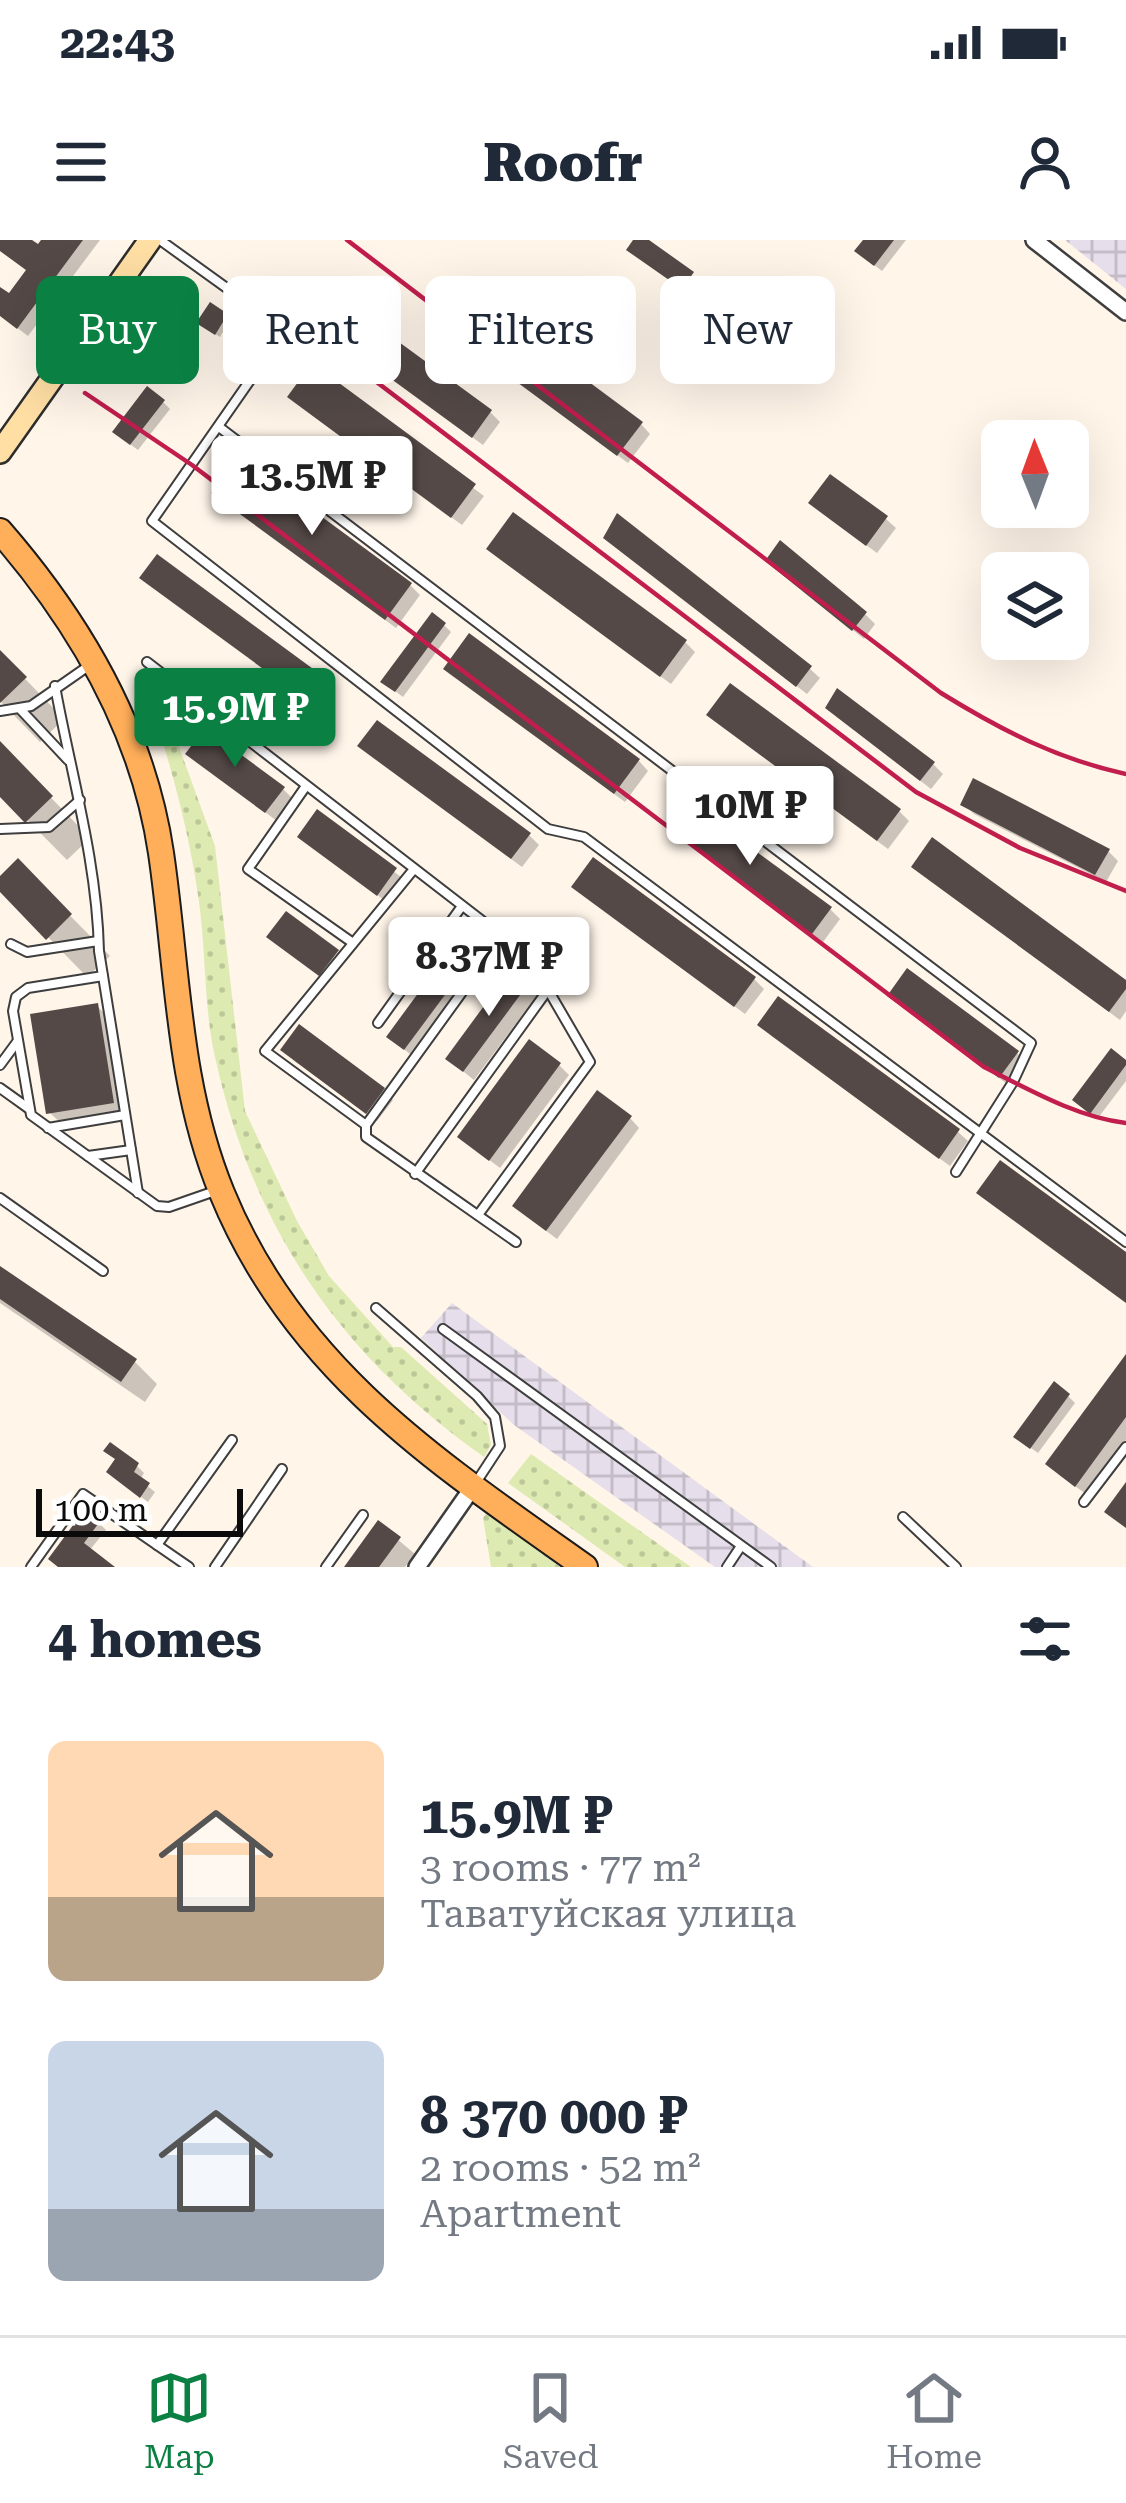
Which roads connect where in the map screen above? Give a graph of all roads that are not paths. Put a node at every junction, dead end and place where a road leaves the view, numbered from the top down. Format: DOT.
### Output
graph roads {
  1 [pos="150,240"];
  2 [pos="160,240"];
  3 [pos="1034,240"];
  4 [pos="1126,311"];
  5 [pos="219,428"];
  6 [pos="0,452"];
  7 [pos="0,531"];
  8 [pos="94,662"];
  9 [pos="147,662"];
  10 [pos="55,686"];
  11 [pos="20,709"];
  12 [pos="0,711"];
  13 [pos="70,761"];
  14 [pos="306,786"];
  15 [pos="80,800"];
  16 [pos="0,829"];
  17 [pos="414,869"];
  18 [pos="462,906"];
  19 [pos="502,937"];
  20 [pos="98,941"];
  21 [pos="353,943"];
  22 [pos="11,944"];
  23 [pos="103,976"];
  24 [pos="547,991"];
  25 [pos="378,1023"];
  26 [pos="18,1040"];
  27 [pos="0,1065"];
  28 [pos="0,1088"];
  29 [pos="28,1108"];
  30 [pos="125,1115"];
  31 [pos="366,1125"];
  32 [pos="47,1128"];
  33 [pos="980,1131"];
  34 [pos="131,1150"];
  35 [pos="87,1156"];
  36 [pos="956,1172"];
  37 [pos="415,1174"];
  38 [pos="220,1189"];
  39 [pos="138,1193"];
  40 [pos="0,1198"];
  41 [pos="478,1215"];
  42 [pos="516,1242"];
  43 [pos="1126,1242"];
  44 [pos="103,1271"];
  45 [pos="376,1308"];
  46 [pos="443,1328"];
  47 [pos="232,1440"];
  48 [pos="1126,1448"];
  49 [pos="282,1469"];
  50 [pos="473,1487"];
  51 [pos="1084,1502"];
  52 [pos="363,1515"];
  53 [pos="903,1517"];
  54 [pos="157,1545"];
  55 [pos="742,1546"];
  56 [pos="31,1567"];
  57 [pos="189,1567"];
  58 [pos="215,1567"];
  59 [pos="326,1567"];
  60 [pos="417,1567"];
  61 [pos="585,1567"];
  62 [pos="727,1567"];
  63 [pos="771,1567"];
  64 [pos="956,1567"];
  1 -- 6 [label="main road"];
  2 -- 5 [label="lane"];
  3 -- 4 [label="street"];
  5 -- 33 [label="lane"];
  5 -- 33 [label="lane"];
  7 -- 8 [label="main road"];
  8 -- 10 [label="lane"];
  8 -- 38 [label="main road"];
  9 -- 14 [label="lane"];
  10 -- 11 [label="lane"];
  10 -- 13 [label="lane"];
  11 -- 12 [label="lane"];
  11 -- 13 [label="lane"];
  13 -- 15 [label="lane"];
  14 -- 17 [label="lane"];
  14 -- 21 [label="lane"];
  15 -- 16 [label="lane"];
  15 -- 20 [label="lane"];
  17 -- 18 [label="lane"];
  17 -- 21 [label="lane"];
  18 -- 19 [label="lane"];
  18 -- 25 [label="lane"];
  19 -- 24 [label="lane"];
  19 -- 31 [label="lane"];
  20 -- 22 [label="lane"];
  20 -- 23 [label="lane"];
  21 -- 31 [label="lane"];
  23 -- 26 [label="lane"];
  23 -- 30 [label="lane"];
  24 -- 37 [label="lane"];
  24 -- 41 [label="lane"];
  26 -- 27 [label="lane"];
  26 -- 29 [label="lane"];
  28 -- 29 [label="lane"];
  29 -- 32 [label="lane"];
  30 -- 32 [label="lane"];
  30 -- 34 [label="lane"];
  31 -- 37 [label="lane"];
  32 -- 35 [label="lane"];
  33 -- 36 [label="lane"];
  33 -- 43 [label="lane"];
  34 -- 35 [label="lane"];
  34 -- 39 [label="lane"];
  35 -- 39 [label="lane"];
  37 -- 41 [label="lane"];
  38 -- 39 [label="lane"];
  38 -- 50 [label="main road"];
  40 -- 44 [label="lane"];
  41 -- 42 [label="lane"];
  45 -- 50 [label="lane"];
  46 -- 55 [label="lane"];
  47 -- 54 [label="lane"];
  48 -- 51 [label="lane"];
  49 -- 58 [label="lane"];
  50 -- 60 [label="street"];
  50 -- 61 [label="main road"];
  52 -- 59 [label="lane"];
  53 -- 64 [label="lane"];
  54 -- 56 [label="lane"];
  54 -- 57 [label="lane"];
  55 -- 62 [label="lane"];
  55 -- 63 [label="lane"];
}
